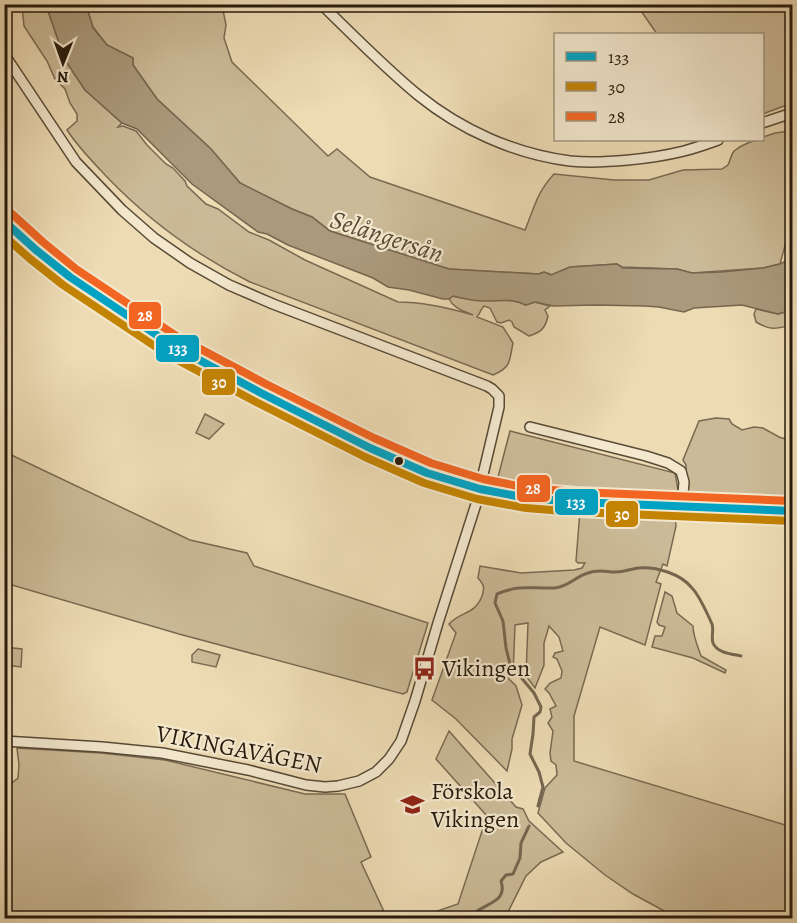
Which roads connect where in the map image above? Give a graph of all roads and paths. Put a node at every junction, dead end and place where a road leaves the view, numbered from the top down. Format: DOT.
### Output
graph roads {
  1 [pos="321,4"];
  2 [pos="4,54"];
  3 [pos="792,112"];
  4 [pos="764,122"];
  5 [pos="715,141"];
  6 [pos="4,221"];
  7 [pos="530,427"];
  8 [pos="480,489"];
  9 [pos="682,506"];
  10 [pos="792,511"];
  11 [pos="4,741"];
  1 -- 5 [label="street"];
  2 -- 8 [label="street, VIKINGAVÄGEN"];
  3 -- 4 [label="street"];
  6 -- 8 [label="street"];
  7 -- 9 [label="street"];
  8 -- 9 [label="street"];
  8 -- 11 [label="street, VIKINGAVÄGEN"];
  9 -- 10 [label="street"];
}
